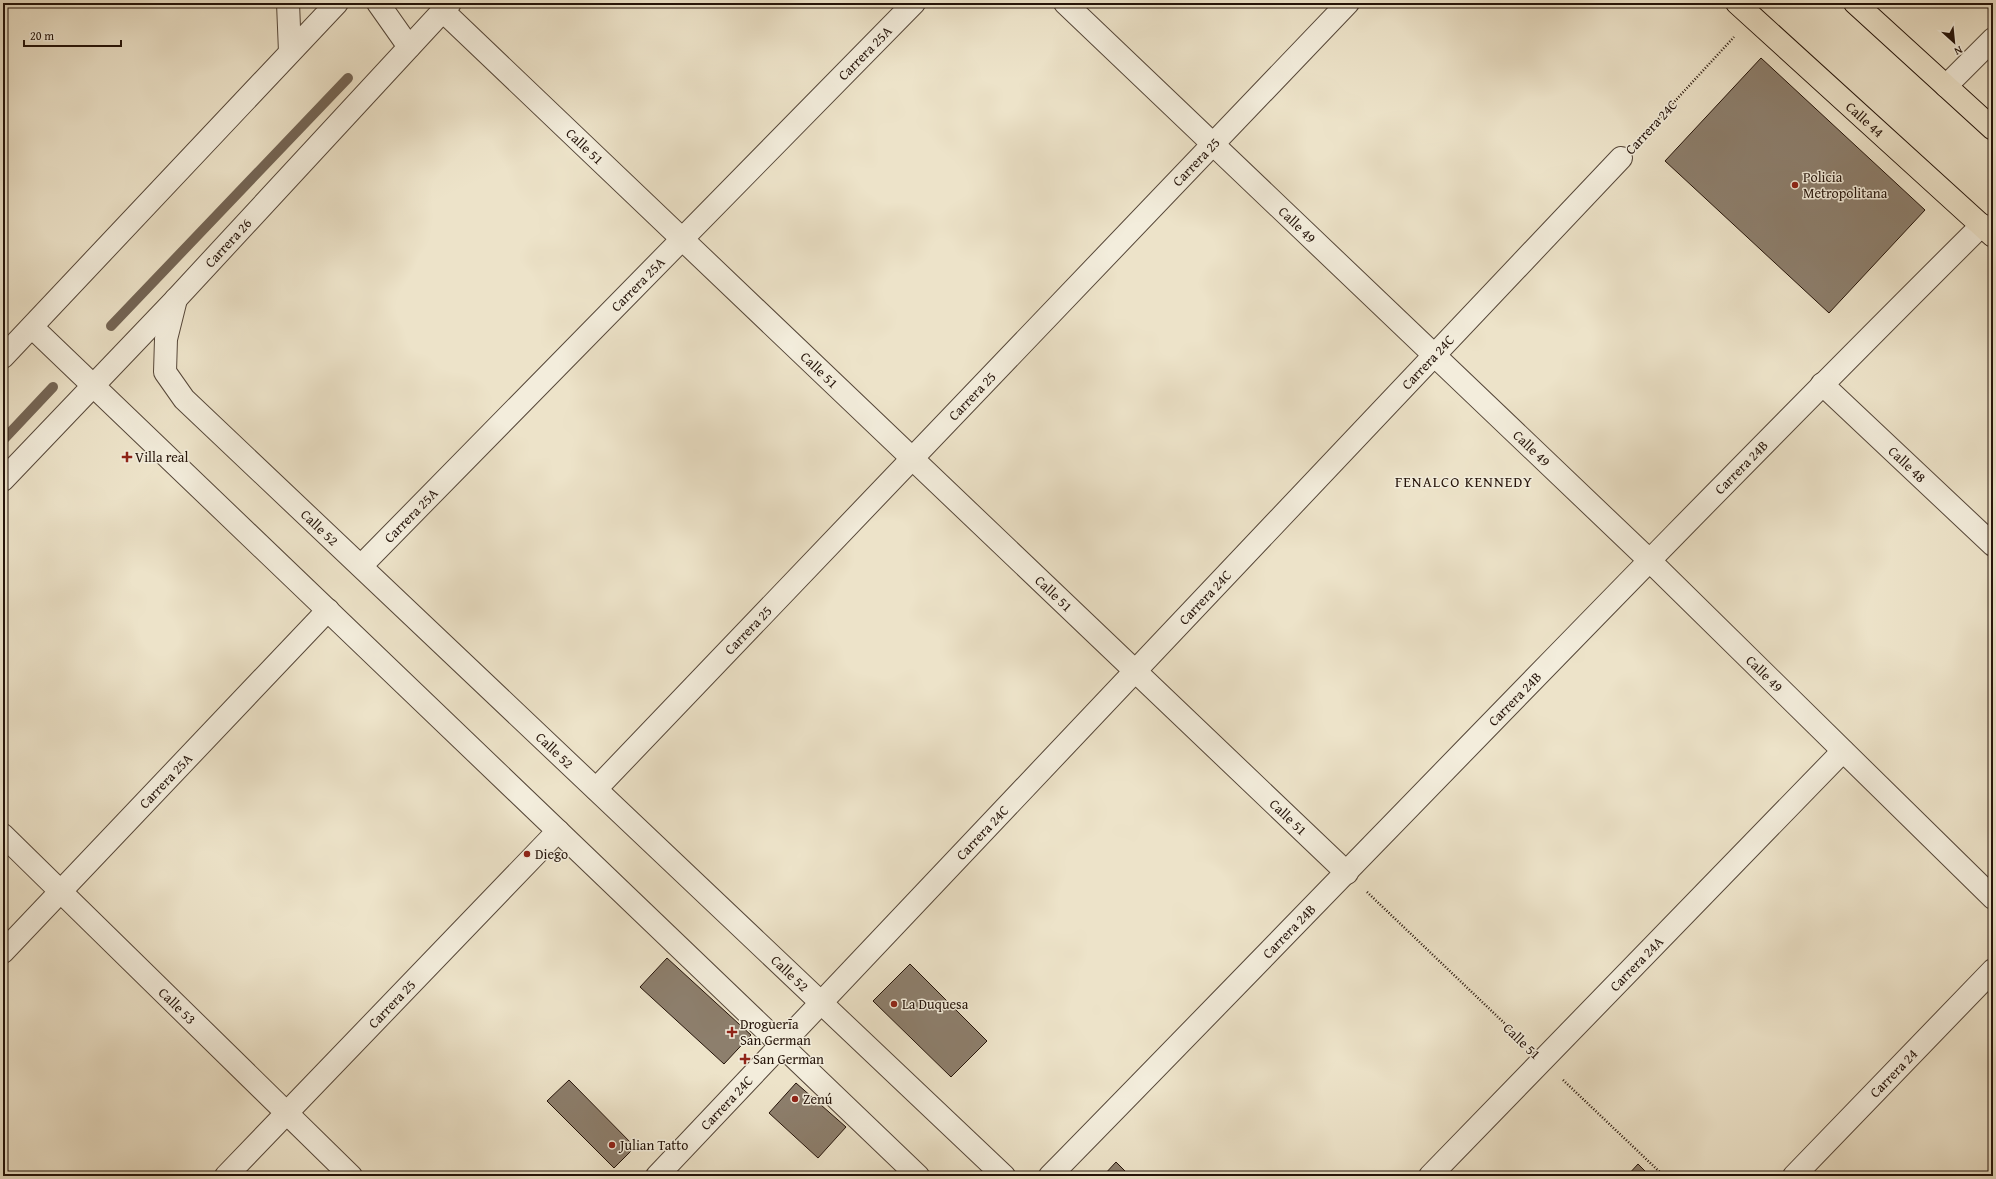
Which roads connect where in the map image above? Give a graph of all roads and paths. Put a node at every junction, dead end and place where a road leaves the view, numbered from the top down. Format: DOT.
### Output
graph roads {
  1 [pos="288,3"];
  2 [pos="336,3"];
  3 [pos="378,3"];
  4 [pos="914,3"];
  5 [pos="1065,3"];
  6 [pos="1348,3"];
  7 [pos="1737,3"];
  8 [pos="1855,3"];
  9 [pos="447,7"];
  10 [pos="1753,18"];
  11 [pos="1993,39"];
  12 [pos="409,47"];
  13 [pos="290,52"];
  14 [pos="1946,86"];
  15 [pos="1993,129"];
  16 [pos="1213,144"];
  17 [pos="1621,158"];
  18 [pos="1987,230"];
  19 [pos="682,240"];
  20 [pos="176,299"];
  21 [pos="32,327"];
  22 [pos="1435,355"];
  23 [pos="3,357"];
  24 [pos="1822,384"];
  25 [pos="94,386"];
  26 [pos="912,459"];
  27 [pos="3,480"];
  28 [pos="1993,545"];
  29 [pos="1649,560"];
  30 [pos="361,566"];
  31 [pos="328,610"];
  32 [pos="1135,672"];
  33 [pos="1843,751"];
  34 [pos="596,789"];
  35 [pos="558,831"];
  36 [pos="3,835"];
  37 [pos="1347,873"];
  38 [pos="61,892"];
  39 [pos="1993,898"];
  40 [pos="3,952"];
  41 [pos="1993,970"];
  42 [pos="821,1003"];
  43 [pos="782,1045"];
  44 [pos="1542,1060"];
  45 [pos="287,1113"];
  46 [pos="226,1176"];
  47 [pos="351,1176"];
  48 [pos="657,1176"];
  49 [pos="918,1176"];
  50 [pos="1004,1176"];
  51 [pos="1050,1176"];
  52 [pos="1430,1176"];
  53 [pos="1664,1176"];
  54 [pos="1794,1176"];
  1 -- 13 [label="street"];
  2 -- 13 [label="street"];
  3 -- 12 [label="street"];
  4 -- 19 [label="street, Carrera 25A"];
  5 -- 16 [label="street, Calle 49"];
  6 -- 16 [label="street, Carrera 25"];
  7 -- 10 [label="main road, Calle 44"];
  8 -- 14 [label="main road"];
  9 -- 12 [label="street, Carrera 26"];
  9 -- 19 [label="street, Calle 51"];
  10 -- 17 [label="path, Carrera 24C"];
  10 -- 18 [label="main road, Calle 44"];
  11 -- 14 [label="street"];
  12 -- 20 [label="street, Carrera 26"];
  13 -- 21 [label="street"];
  14 -- 15 [label="main road"];
  16 -- 22 [label="street, Calle 49"];
  16 -- 26 [label="street, Carrera 25"];
  17 -- 22 [label="street, Carrera 24C"];
  18 -- 24 [label="street, Carrera 24B"];
  19 -- 26 [label="street, Calle 51"];
  19 -- 30 [label="street, Carrera 25A"];
  20 -- 25 [label="street, Carrera 26"];
  20 -- 30 [label="street, Calle 52"];
  21 -- 23 [label="street"];
  21 -- 25 [label="street"];
  22 -- 29 [label="street, Calle 49"];
  22 -- 32 [label="street, Carrera 24C"];
  24 -- 28 [label="street, Calle 48"];
  24 -- 29 [label="street, Carrera 24B"];
  25 -- 27 [label="street, Carrera 26"];
  25 -- 31 [label="street"];
  26 -- 32 [label="street, Calle 51"];
  26 -- 34 [label="street, Carrera 25"];
  29 -- 33 [label="street, Calle 49"];
  29 -- 37 [label="street, Carrera 24B"];
  30 -- 34 [label="street, Calle 52"];
  31 -- 35 [label="street"];
  31 -- 38 [label="street, Carrera 25A"];
  32 -- 37 [label="street, Calle 51"];
  32 -- 42 [label="street, Carrera 24C"];
  33 -- 39 [label="street, Calle 49"];
  33 -- 44 [label="street, Carrera 24A"];
  34 -- 42 [label="street, Calle 52"];
  35 -- 43 [label="street"];
  35 -- 45 [label="street, Carrera 25"];
  36 -- 38 [label="street, Calle 53"];
  37 -- 44 [label="path, Calle 51"];
  37 -- 51 [label="street, Carrera 24B"];
  38 -- 40 [label="street, Carrera 25A"];
  38 -- 45 [label="street, Calle 53"];
  41 -- 54 [label="street, Carrera 24"];
  42 -- 43 [label="street, Carrera 24C"];
  42 -- 50 [label="street, Calle 52"];
  43 -- 48 [label="street, Carrera 24C"];
  43 -- 49 [label="street"];
  44 -- 52 [label="street, Carrera 24A"];
  44 -- 53 [label="path, Calle 51"];
  45 -- 46 [label="street, Carrera 25"];
  45 -- 47 [label="street, Calle 53"];
}
